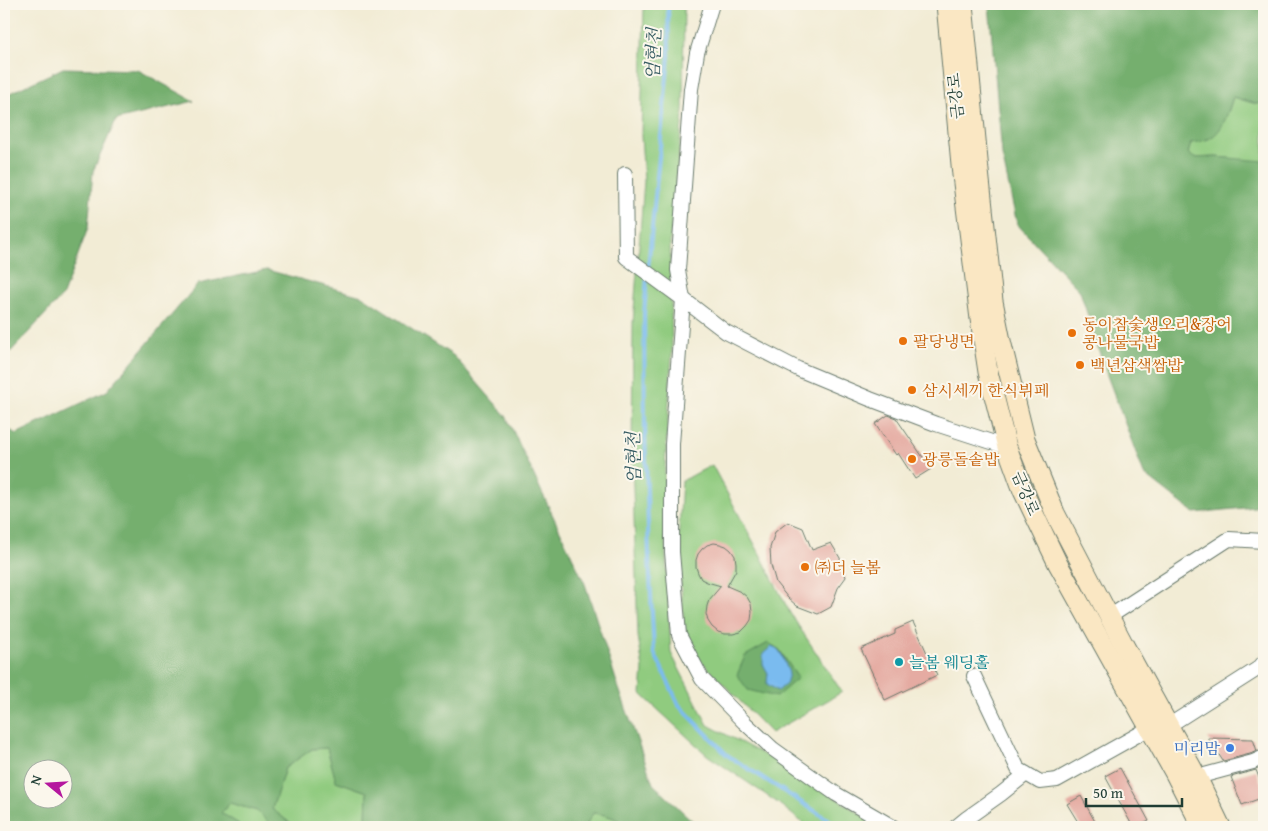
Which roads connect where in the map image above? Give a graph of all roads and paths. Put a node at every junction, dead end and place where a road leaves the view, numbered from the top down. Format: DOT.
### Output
graph roads {
  1 [pos="712,4"];
  2 [pos="946,4"];
  3 [pos="963,4"];
  4 [pos="625,174"];
  5 [pos="683,299"];
  6 [pos="1007,447"];
  7 [pos="1264,541"];
  8 [pos="1109,617"];
  9 [pos="1264,662"];
  10 [pos="974,676"];
  11 [pos="1159,727"];
  12 [pos="1264,757"];
  13 [pos="1026,774"];
  14 [pos="1197,777"];
  15 [pos="893,827"];
  16 [pos="956,827"];
  17 [pos="1202,827"];
  18 [pos="1221,827"];
  1 -- 5 [label="street"];
  2 -- 6 [label="main road, 금강로"];
  3 -- 8 [label="main road, 금강로"];
  4 -- 5 [label="street"];
  5 -- 6 [label="street"];
  5 -- 15 [label="street"];
  6 -- 11 [label="main road, 금강로"];
  7 -- 8 [label="street"];
  8 -- 11 [label="main road, 금강로"];
  9 -- 11 [label="street"];
  10 -- 13 [label="street"];
  11 -- 13 [label="street"];
  11 -- 14 [label="main road, 금강로"];
  11 -- 17 [label="main road, 금강로"];
  12 -- 14 [label="street"];
  13 -- 16 [label="street"];
  14 -- 18 [label="main road, 금강로"];
}
